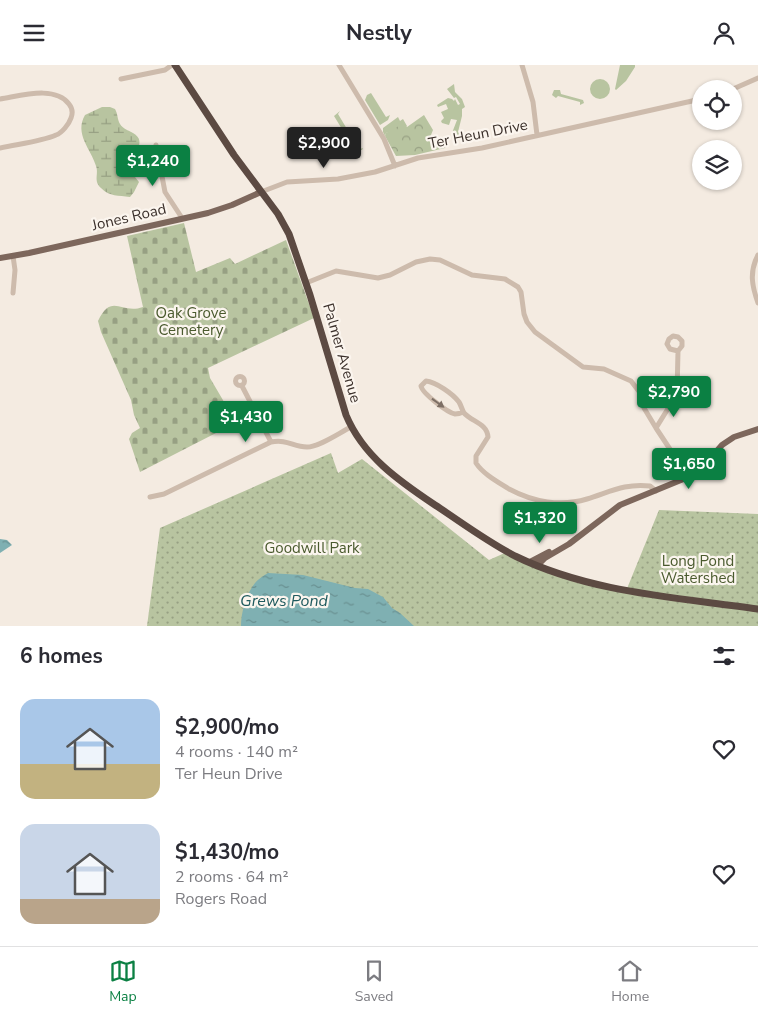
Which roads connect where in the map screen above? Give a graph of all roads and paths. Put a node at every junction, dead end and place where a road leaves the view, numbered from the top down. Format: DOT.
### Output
graph roads {
  1 [pos="173,65"];
  2 [pos="339,65"];
  3 [pos="522,65"];
  4 [pos="758,78"];
  5 [pos="121,79"];
  6 [pos="742,85"];
  7 [pos="0,99"];
  8 [pos="692,101"];
  9 [pos="538,135"];
  10 [pos="156,145"];
  11 [pos="0,147"];
  12 [pos="395,166"];
  13 [pos="261,192"];
  14 [pos="182,218"];
  15 [pos="758,255"];
  16 [pos="13,256"];
  17 [pos="0,258"];
  18 [pos="306,283"];
  19 [pos="13,293"];
  20 [pos="758,303"];
  21 [pos="678,351"];
  22 [pos="242,386"];
  23 [pos="463,412"];
  24 [pos="351,427"];
  25 [pos="656,428"];
  26 [pos="758,429"];
  27 [pos="271,442"];
  28 [pos="689,478"];
  29 [pos="656,491"];
  30 [pos="150,497"];
  31 [pos="534,564"];
  32 [pos="758,609"];
  1 -- 5 [label="street"];
  1 -- 13 [label="highway, Palmer Avenue"];
  2 -- 12 [label="street"];
  3 -- 9 [label="street"];
  4 -- 6 [label="street"];
  7 -- 11 [label="street"];
  8 -- 9 [label="street, Ter Heun Drive"];
  9 -- 12 [label="street, Ter Heun Drive"];
  10 -- 14 [label="street"];
  12 -- 13 [label="street, Ter Heun Drive"];
  13 -- 14 [label="main road, Jones Road"];
  13 -- 18 [label="highway, Palmer Avenue"];
  14 -- 16 [label="main road, Jones Road"];
  15 -- 20 [label="street"];
  16 -- 17 [label="main road, Jones Road"];
  16 -- 19 [label="street"];
  18 -- 24 [label="highway, Palmer Avenue"];
  18 -- 25 [label="street"];
  21 -- 25 [label="street"];
  22 -- 27 [label="street"];
  23 -- 23 [label="street, one-way"];
  23 -- 29 [label="street"];
  24 -- 27 [label="street"];
  24 -- 31 [label="highway, Palmer Avenue"];
  25 -- 28 [label="street"];
  26 -- 28 [label="main road"];
  27 -- 30 [label="street"];
  28 -- 29 [label="main road"];
  29 -- 31 [label="main road"];
  31 -- 32 [label="highway, Palmer Avenue"];
}
